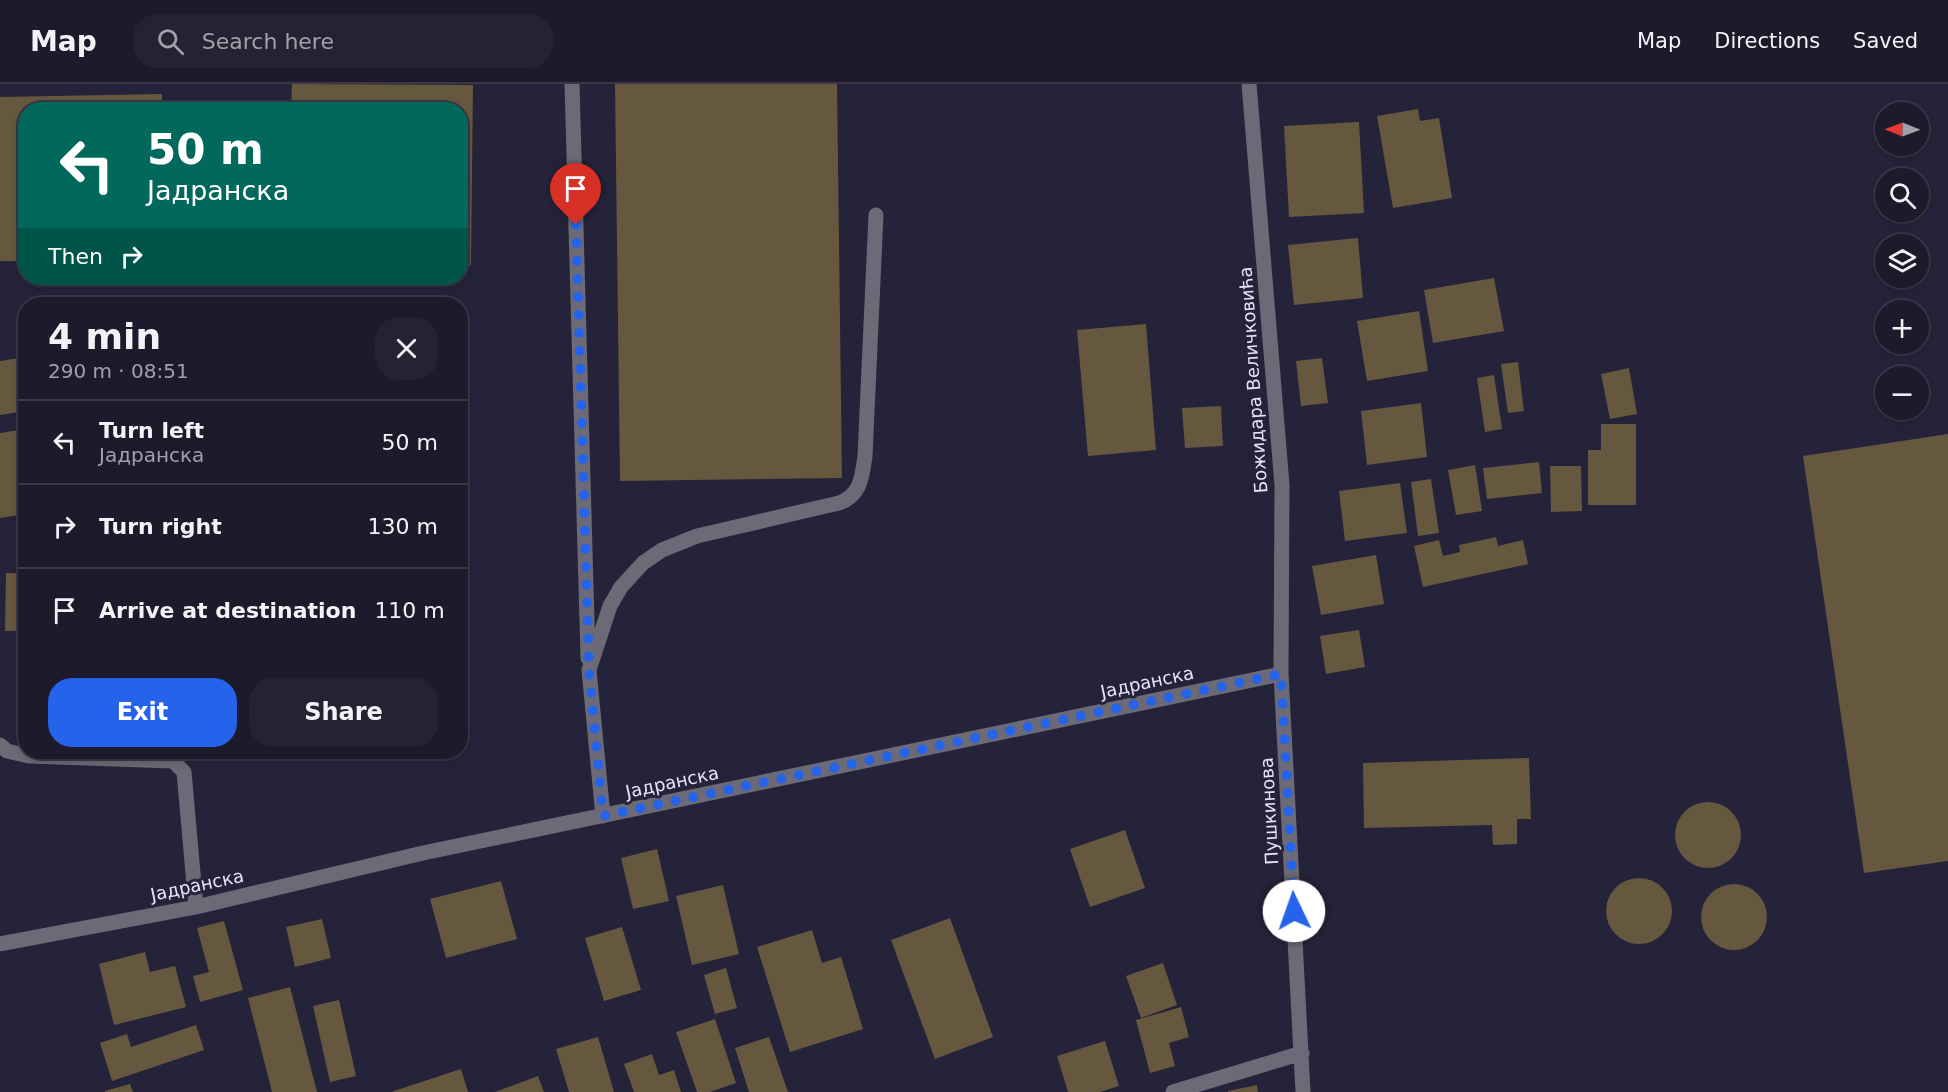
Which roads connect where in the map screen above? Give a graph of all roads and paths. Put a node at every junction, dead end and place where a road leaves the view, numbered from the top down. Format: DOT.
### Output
graph roads {
  1 [pos="572,84"];
  2 [pos="1249,84"];
  3 [pos="876,215"];
  4 [pos="589,670"];
  5 [pos="1281,674"];
  6 [pos="0,745"];
  7 [pos="18,754"];
  8 [pos="115,759"];
  9 [pos="603,816"];
  10 [pos="196,907"];
  11 [pos="0,944"];
  12 [pos="1302,1053"];
  13 [pos="1173,1092"];
  14 [pos="1303,1092"];
  1 -- 4 [label="street"];
  2 -- 5 [label="street, Божидара Величковића"];
  3 -- 4 [label="street"];
  4 -- 9 [label="street"];
  5 -- 9 [label="street, Јадранска"];
  5 -- 12 [label="street, Пушкинова"];
  6 -- 7 [label="street"];
  8 -- 10 [label="street"];
  9 -- 10 [label="street, Јадранска"];
  10 -- 11 [label="street, Јадранска"];
  12 -- 13 [label="street"];
  12 -- 14 [label="street, Пушкинова"];
}
